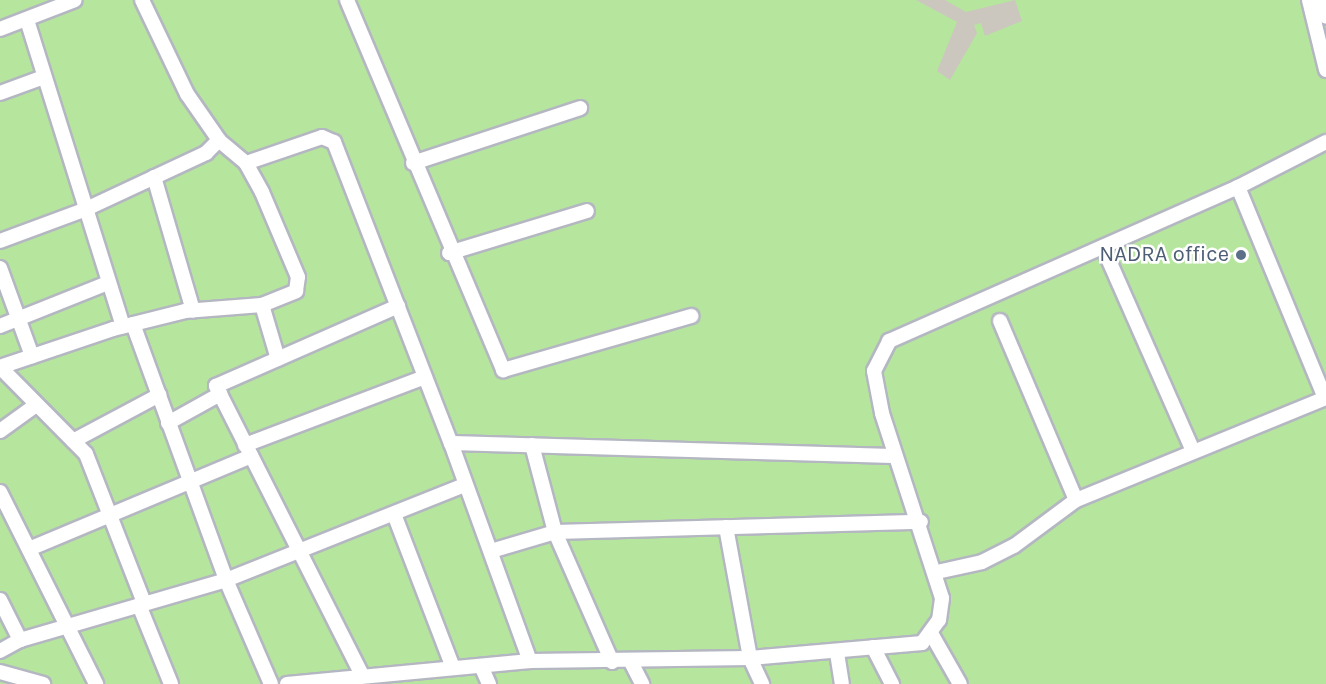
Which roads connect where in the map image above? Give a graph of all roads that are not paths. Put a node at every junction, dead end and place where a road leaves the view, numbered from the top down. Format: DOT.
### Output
graph roads {
  1 [pos="75,0"];
  2 [pos="142,0"];
  3 [pos="347,0"];
  4 [pos="1309,0"];
  5 [pos="1322,0"];
  6 [pos="1326,17"];
  7 [pos="27,20"];
  8 [pos="0,29"];
  9 [pos="1326,70"];
  10 [pos="44,77"];
  11 [pos="0,93"];
  12 [pos="580,108"];
  13 [pos="219,140"];
  14 [pos="1326,142"];
  15 [pos="246,163"];
  16 [pos="413,163"];
  17 [pos="154,177"];
  18 [pos="1238,188"];
  19 [pos="84,210"];
  20 [pos="587,211"];
  21 [pos="0,241"];
  22 [pos="1103,247"];
  23 [pos="449,253"];
  24 [pos="0,268"];
  25 [pos="108,283"];
  26 [pos="262,305"];
  27 [pos="398,306"];
  28 [pos="193,310"];
  29 [pos="691,316"];
  30 [pos="20,318"];
  31 [pos="1000,321"];
  32 [pos="128,325"];
  33 [pos="0,326"];
  34 [pos="32,356"];
  35 [pos="278,359"];
  36 [pos="0,367"];
  37 [pos="425,377"];
  38 [pos="220,394"];
  39 [pos="159,395"];
  40 [pos="1325,398"];
  41 [pos="36,405"];
  42 [pos="168,423"];
  43 [pos="0,430"];
  44 [pos="73,441"];
  45 [pos="451,443"];
  46 [pos="532,445"];
  47 [pos="248,451"];
  48 [pos="1193,451"];
  49 [pos="894,456"];
  50 [pos="190,482"];
  51 [pos="462,486"];
  52 [pos="0,492"];
  53 [pos="1076,500"];
  54 [pos="112,512"];
  55 [pos="394,514"];
  56 [pos="921,522"];
  57 [pos="726,527"];
  58 [pos="555,532"];
  59 [pos="28,549"];
  60 [pos="491,551"];
  61 [pos="299,553"];
  62 [pos="936,572"];
  63 [pos="226,580"];
  64 [pos="0,600"];
  65 [pos="141,604"];
  66 [pos="69,628"];
  67 [pos="932,635"];
  68 [pos="20,640"];
  69 [pos="873,647"];
  70 [pos="0,651"];
  71 [pos="837,652"];
  72 [pos="750,658"];
  73 [pos="530,661"];
  74 [pos="612,662"];
  75 [pos="631,662"];
  76 [pos="481,666"];
  77 [pos="453,669"];
  78 [pos="0,672"];
  79 [pos="362,675"];
  80 [pos="385,679"];
  81 [pos="17,681"];
  82 [pos="44,684"];
  83 [pos="96,684"];
  84 [pos="171,684"];
  85 [pos="271,684"];
  86 [pos="287,684"];
  87 [pos="489,684"];
  88 [pos="642,684"];
  89 [pos="762,684"];
  90 [pos="842,684"];
  91 [pos="892,684"];
  92 [pos="960,684"];
  1 -- 7 [label="street"];
  2 -- 13 [label="street"];
  3 -- 16 [label="street"];
  4 -- 9 [label="street"];
  5 -- 6 [label="street"];
  7 -- 8 [label="street"];
  7 -- 10 [label="street"];
  10 -- 11 [label="street"];
  10 -- 19 [label="street"];
  12 -- 16 [label="street"];
  13 -- 15 [label="street"];
  13 -- 17 [label="street"];
  14 -- 18 [label="street"];
  15 -- 26 [label="street"];
  15 -- 27 [label="street"];
  16 -- 23 [label="street"];
  17 -- 19 [label="street"];
  17 -- 28 [label="street"];
  18 -- 22 [label="street"];
  18 -- 40 [label="street"];
  19 -- 21 [label="street"];
  19 -- 25 [label="street"];
  20 -- 23 [label="street"];
  22 -- 48 [label="street"];
  22 -- 49 [label="street"];
  23 -- 29 [label="street"];
  24 -- 30 [label="street"];
  25 -- 30 [label="street"];
  25 -- 32 [label="street"];
  26 -- 28 [label="street"];
  26 -- 35 [label="street"];
  27 -- 35 [label="street"];
  27 -- 37 [label="street"];
  28 -- 32 [label="street"];
  30 -- 33 [label="street"];
  30 -- 34 [label="street"];
  31 -- 53 [label="street"];
  32 -- 34 [label="street"];
  32 -- 39 [label="street"];
  34 -- 36 [label="street"];
  35 -- 38 [label="street"];
  36 -- 41 [label="street"];
  37 -- 45 [label="street"];
  37 -- 47 [label="street"];
  38 -- 42 [label="street"];
  38 -- 47 [label="street"];
  39 -- 42 [label="street"];
  39 -- 44 [label="street"];
  40 -- 48 [label="street"];
  41 -- 43 [label="street"];
  41 -- 44 [label="street"];
  42 -- 50 [label="street"];
  44 -- 54 [label="street"];
  45 -- 46 [label="street"];
  45 -- 51 [label="street"];
  46 -- 49 [label="street"];
  46 -- 58 [label="street"];
  47 -- 50 [label="street"];
  47 -- 61 [label="street"];
  48 -- 53 [label="street"];
  49 -- 56 [label="street"];
  50 -- 54 [label="street"];
  50 -- 63 [label="street"];
  51 -- 55 [label="street"];
  51 -- 60 [label="street"];
  52 -- 59 [label="street"];
  53 -- 62 [label="street"];
  54 -- 59 [label="street"];
  54 -- 65 [label="street"];
  55 -- 61 [label="street"];
  55 -- 77 [label="street"];
  56 -- 57 [label="street"];
  56 -- 62 [label="street"];
  57 -- 58 [label="street"];
  57 -- 72 [label="street"];
  58 -- 60 [label="street"];
  58 -- 74 [label="street"];
  59 -- 66 [label="street"];
  60 -- 73 [label="street"];
  61 -- 63 [label="street"];
  61 -- 79 [label="street"];
  62 -- 67 [label="street"];
  63 -- 65 [label="street"];
  63 -- 85 [label="street"];
  64 -- 68 [label="street"];
  65 -- 66 [label="street"];
  65 -- 84 [label="street"];
  66 -- 68 [label="street"];
  66 -- 83 [label="street"];
  67 -- 69 [label="street"];
  67 -- 92 [label="street"];
  68 -- 70 [label="street"];
  69 -- 71 [label="street"];
  69 -- 91 [label="street"];
  71 -- 72 [label="street"];
  71 -- 90 [label="street"];
  72 -- 75 [label="street"];
  72 -- 89 [label="street"];
  73 -- 74 [label="street"];
  73 -- 76 [label="street"];
  74 -- 75 [label="street"];
  75 -- 88 [label="street"];
  76 -- 77 [label="street"];
  76 -- 87 [label="street"];
  77 -- 80 [label="street"];
  78 -- 81 [label="street"];
  79 -- 80 [label="street"];
  79 -- 86 [label="street"];
  81 -- 82 [label="street"];
}
